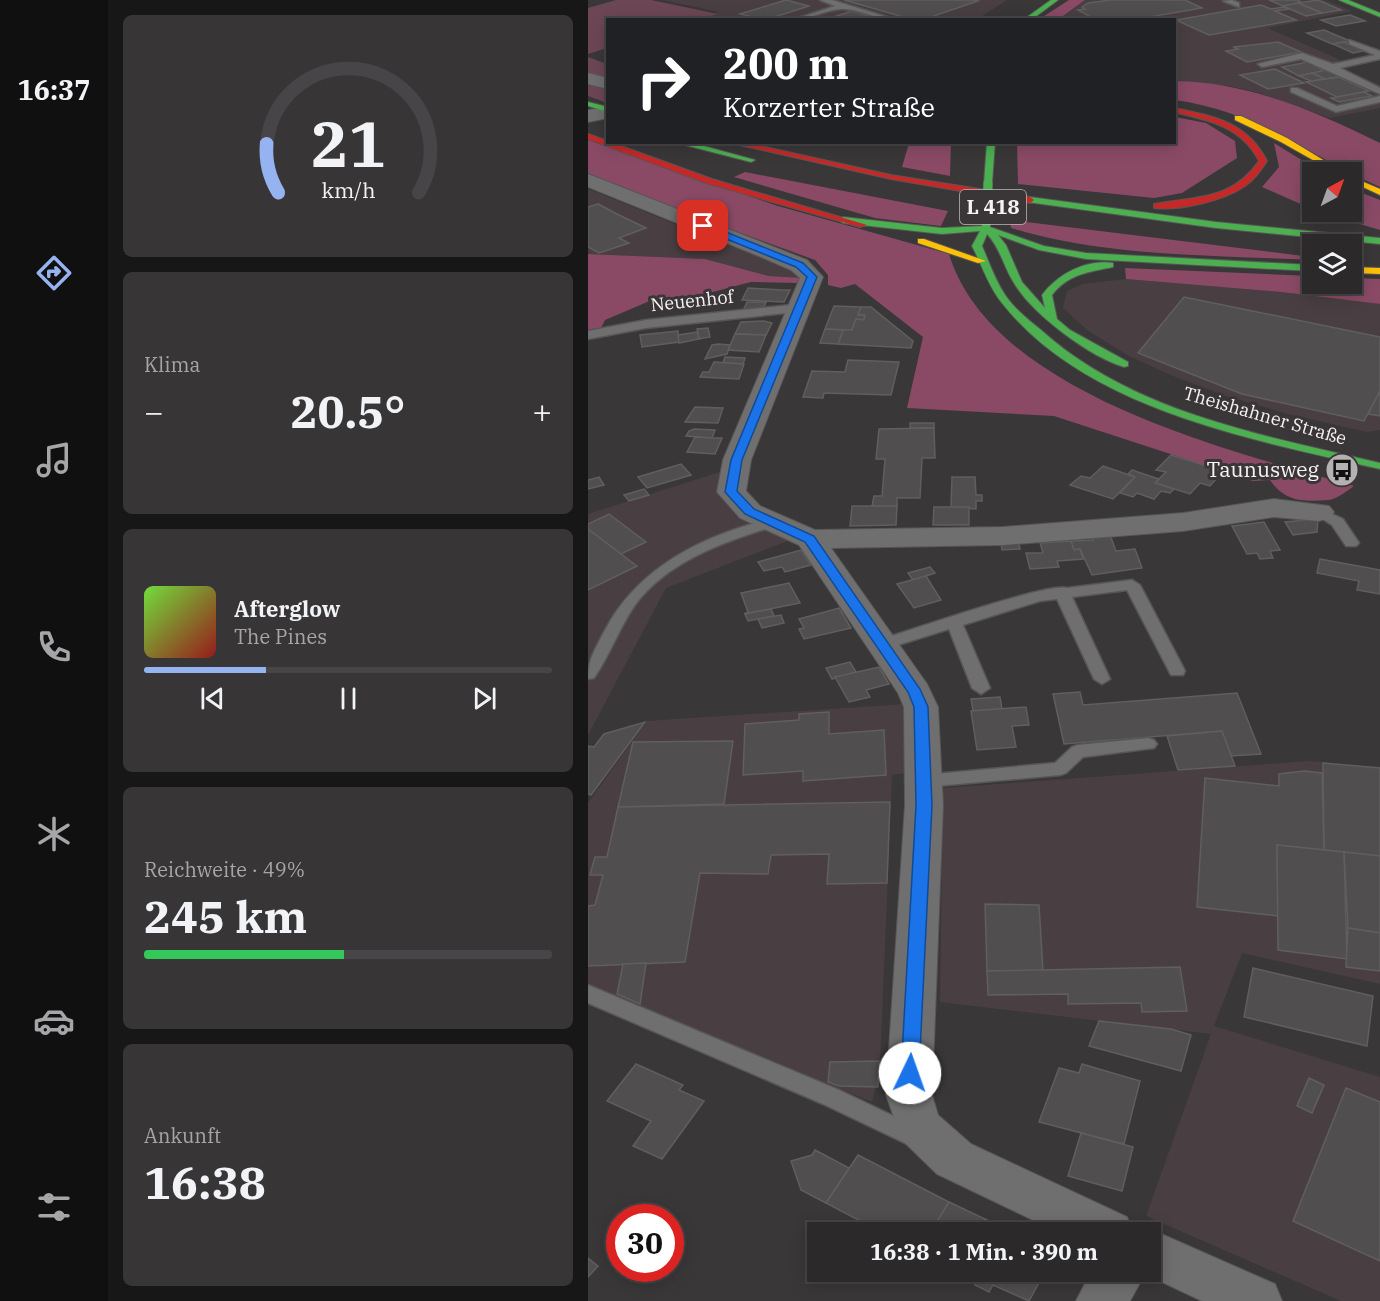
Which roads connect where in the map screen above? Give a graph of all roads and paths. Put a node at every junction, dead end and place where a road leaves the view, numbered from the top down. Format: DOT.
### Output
graph roads {
  1 [pos="824,0"];
  2 [pos="1055,0"];
  3 [pos="1342,0"];
  4 [pos="843,6"];
  5 [pos="1380,15"];
  6 [pos="803,18"];
  7 [pos="886,18"];
  8 [pos="1029,18"];
  9 [pos="1352,42"];
  10 [pos="1380,55"];
  11 [pos="1262,64"];
  12 [pos="1332,67"];
  13 [pos="588,78"];
  14 [pos="606,83"];
  15 [pos="1294,90"];
  16 [pos="1380,91"];
  17 [pos="1380,99"];
  18 [pos="1176,102"];
  19 [pos="1176,111"];
  20 [pos="588,136"];
  21 [pos="606,143"];
  22 [pos="610,144"];
  23 [pos="686,144"];
  24 [pos="739,144"];
  25 [pos="991,144"];
  26 [pos="1321,162"];
  27 [pos="588,180"];
  28 [pos="1362,184"];
  29 [pos="1380,192"];
  30 [pos="1014,198"];
  31 [pos="843,220"];
  32 [pos="987,221"];
  33 [pos="1380,241"];
  34 [pos="1302,248"];
  35 [pos="1362,253"];
  36 [pos="1380,255"];
  37 [pos="981,261"];
  38 [pos="1184,262"];
  39 [pos="1302,268"];
  40 [pos="1362,271"];
  41 [pos="1380,272"];
  42 [pos="801,308"];
  43 [pos="1052,319"];
  44 [pos="588,335"];
  45 [pos="1140,371"];
  46 [pos="1380,466"];
  47 [pos="1319,512"];
  48 [pos="770,523"];
  49 [pos="810,539"];
  50 [pos="1351,543"];
  51 [pos="1061,591"];
  52 [pos="954,623"];
  53 [pos="882,645"];
  54 [pos="1177,671"];
  55 [pos="588,674"];
  56 [pos="1102,679"];
  57 [pos="981,688"];
  58 [pos="1148,744"];
  59 [pos="924,781"];
  60 [pos="588,994"];
  61 [pos="941,1149"];
  62 [pos="1087,1222"];
  63 [pos="1161,1257"];
  64 [pos="1114,1282"];
  65 [pos="1101,1301"];
  66 [pos="1257,1301"];
  1 -- 4 [label="lane"];
  2 -- 8 [label="main road"];
  3 -- 5 [label="main road"];
  4 -- 6 [label="lane"];
  4 -- 7 [label="lane"];
  9 -- 10 [label="lane"];
  10 -- 12 [label="lane"];
  11 -- 12 [label="lane"];
  12 -- 16 [label="lane"];
  13 -- 14 [label="street"];
  15 -- 17 [label="lane"];
  18 -- 26 [label="main road"];
  19 -- 30 [label="main road, L 418"];
  20 -- 21 [label="main road, L 418"];
  22 -- 31 [label="main road, L 418"];
  23 -- 34 [label="main road, L 418"];
  24 -- 30 [label="main road, L 418"];
  25 -- 32 [label="main road, Theishahner Straße, bridge"];
  27 -- 42 [label="street"];
  28 -- 29 [label="main road"];
  30 -- 33 [label="main road, L 418"];
  31 -- 32 [label="main road"];
  31 -- 37 [label="main road, L 418"];
  32 -- 37 [label="main road, Theishahner Straße"];
  32 -- 38 [label="main road, L 418"];
  32 -- 43 [label="main road"];
  35 -- 36 [label="main road"];
  37 -- 46 [label="main road, Theishahner Straße"];
  38 -- 39 [label="main road, L 418"];
  38 -- 43 [label="main road, L 418"];
  40 -- 41 [label="main road"];
  42 -- 44 [label="lane, Neuenhof"];
  42 -- 48 [label="street"];
  43 -- 45 [label="main road"];
  47 -- 49 [label="street"];
  47 -- 50 [label="lane"];
  48 -- 49 [label="street"];
  48 -- 55 [label="lane"];
  49 -- 53 [label="street"];
  51 -- 52 [label="lane"];
  51 -- 54 [label="lane"];
  51 -- 56 [label="lane"];
  52 -- 53 [label="lane"];
  52 -- 57 [label="lane"];
  53 -- 59 [label="street"];
  58 -- 59 [label="lane"];
  59 -- 61 [label="street"];
  60 -- 61 [label="lane"];
  61 -- 62 [label="street"];
  63 -- 66 [label="street"];
  64 -- 65 [label="street"];
}
